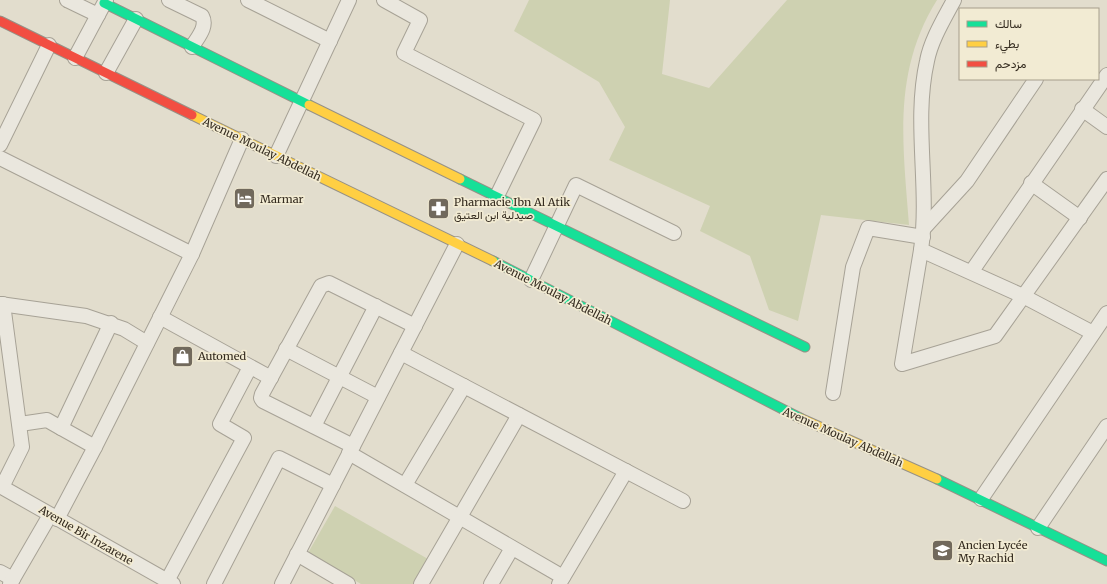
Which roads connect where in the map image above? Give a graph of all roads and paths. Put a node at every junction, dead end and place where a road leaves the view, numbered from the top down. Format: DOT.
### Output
graph roads {
  1 [pos="67,0"];
  2 [pos="169,0"];
  3 [pos="248,0"];
  4 [pos="349,0"];
  5 [pos="384,0"];
  6 [pos="954,0"];
  7 [pos="103,6"];
  8 [pos="136,19"];
  9 [pos="0,21"];
  10 [pos="330,41"];
  11 [pos="49,45"];
  12 [pos="192,47"];
  13 [pos="75,58"];
  14 [pos="106,73"];
  15 [pos="1107,75"];
  16 [pos="1035,80"];
  17 [pos="302,102"];
  18 [pos="1082,109"];
  19 [pos="1107,127"];
  20 [pos="242,139"];
  21 [pos="0,145"];
  22 [pos="276,156"];
  23 [pos="0,158"];
  24 [pos="1107,179"];
  25 [pos="1031,183"];
  26 [pos="496,198"];
  27 [pos="1080,218"];
  28 [pos="556,228"];
  29 [pos="674,233"];
  30 [pos="923,238"];
  31 [pos="457,244"];
  32 [pos="192,254"];
  33 [pos="972,272"];
  34 [pos="531,280"];
  35 [pos="1024,296"];
  36 [pos="1,304"];
  37 [pos="376,306"];
  38 [pos="1107,313"];
  39 [pos="160,317"];
  40 [pos="111,323"];
  41 [pos="415,326"];
  42 [pos="1093,333"];
  43 [pos="147,343"];
  44 [pos="805,347"];
  45 [pos="286,349"];
  46 [pos="401,353"];
  47 [pos="250,366"];
  48 [pos="339,377"];
  49 [pos="271,378"];
  50 [pos="464,386"];
  51 [pos="833,393"];
  52 [pos="378,397"];
  53 [pos="519,415"];
  54 [pos="20,424"];
  55 [pos="314,426"];
  56 [pos="1107,426"];
  57 [pos="61,428"];
  58 [pos="95,447"];
  59 [pos="351,449"];
  60 [pos="626,471"];
  61 [pos="333,485"];
  62 [pos="1,486"];
  63 [pos="405,486"];
  64 [pos="980,499"];
  65 [pos="683,501"];
  66 [pos="53,517"];
  67 [pos="461,518"];
  68 [pos="1038,528"];
  69 [pos="512,548"];
  70 [pos="297,554"];
  71 [pos="1107,561"];
  72 [pos="0,572"];
  73 [pos="11,581"];
  74 [pos="164,581"];
  75 [pos="561,581"];
  76 [pos="214,584"];
  77 [pos="282,584"];
  78 [pos="348,584"];
  79 [pos="421,584"];
  80 [pos="491,584"];
  1 -- 7 [label="street"];
  2 -- 12 [label="street"];
  3 -- 10 [label="street"];
  4 -- 10 [label="street"];
  5 -- 26 [label="street"];
  6 -- 30 [label="street"];
  7 -- 8 [label="main road"];
  7 -- 13 [label="street"];
  8 -- 12 [label="main road"];
  8 -- 14 [label="street"];
  9 -- 11 [label="main road, Avenue Moulay Abdellah"];
  10 -- 17 [label="street"];
  11 -- 13 [label="main road, Avenue Moulay Abdellah"];
  11 -- 21 [label="street"];
  12 -- 17 [label="main road"];
  13 -- 14 [label="main road, Avenue Moulay Abdellah"];
  14 -- 20 [label="main road, Avenue Moulay Abdellah"];
  15 -- 18 [label="street"];
  16 -- 30 [label="street"];
  17 -- 22 [label="street"];
  17 -- 26 [label="main road"];
  18 -- 19 [label="street"];
  18 -- 25 [label="street"];
  20 -- 22 [label="main road, Avenue Moulay Abdellah"];
  20 -- 32 [label="street"];
  22 -- 31 [label="main road, Avenue Moulay Abdellah"];
  23 -- 32 [label="street"];
  24 -- 27 [label="street"];
  25 -- 27 [label="street"];
  25 -- 33 [label="street"];
  26 -- 28 [label="main road"];
  27 -- 35 [label="street"];
  28 -- 29 [label="street"];
  28 -- 34 [label="street"];
  28 -- 44 [label="main road"];
  30 -- 33 [label="street"];
  30 -- 35 [label="street"];
  30 -- 51 [label="street"];
  31 -- 34 [label="main road, Avenue Moulay Abdellah"];
  31 -- 41 [label="street"];
  32 -- 39 [label="street"];
  33 -- 35 [label="street"];
  34 -- 64 [label="main road, Avenue Moulay Abdellah"];
  35 -- 42 [label="street"];
  36 -- 40 [label="street"];
  36 -- 54 [label="street"];
  37 -- 41 [label="street"];
  37 -- 45 [label="street"];
  37 -- 48 [label="street"];
  38 -- 42 [label="street"];
  39 -- 43 [label="street"];
  39 -- 47 [label="street"];
  40 -- 43 [label="street"];
  40 -- 57 [label="street"];
  41 -- 46 [label="street"];
  42 -- 64 [label="street"];
  43 -- 58 [label="street"];
  45 -- 48 [label="street"];
  45 -- 49 [label="street"];
  46 -- 50 [label="street"];
  46 -- 52 [label="street"];
  47 -- 49 [label="street"];
  47 -- 74 [label="street"];
  48 -- 52 [label="street"];
  48 -- 55 [label="street"];
  49 -- 55 [label="street"];
  50 -- 53 [label="street"];
  50 -- 63 [label="street"];
  52 -- 59 [label="street"];
  53 -- 60 [label="street"];
  53 -- 67 [label="street"];
  54 -- 57 [label="street"];
  54 -- 62 [label="street"];
  55 -- 59 [label="street"];
  56 -- 68 [label="street"];
  57 -- 58 [label="street"];
  58 -- 66 [label="street"];
  59 -- 61 [label="street"];
  59 -- 63 [label="street"];
  60 -- 65 [label="street"];
  60 -- 75 [label="street"];
  61 -- 70 [label="street"];
  61 -- 76 [label="street"];
  62 -- 66 [label="street, Avenue Bir Inzarene"];
  63 -- 67 [label="street"];
  64 -- 68 [label="main road, Avenue Moulay Abdellah"];
  66 -- 73 [label="street"];
  66 -- 74 [label="street, Avenue Bir Inzarene"];
  67 -- 69 [label="street"];
  67 -- 79 [label="street"];
  68 -- 71 [label="main road, Avenue Moulay Abdellah"];
  69 -- 75 [label="street"];
  69 -- 80 [label="street"];
  70 -- 77 [label="street"];
  70 -- 78 [label="street"];
  72 -- 73 [label="street"];
}
